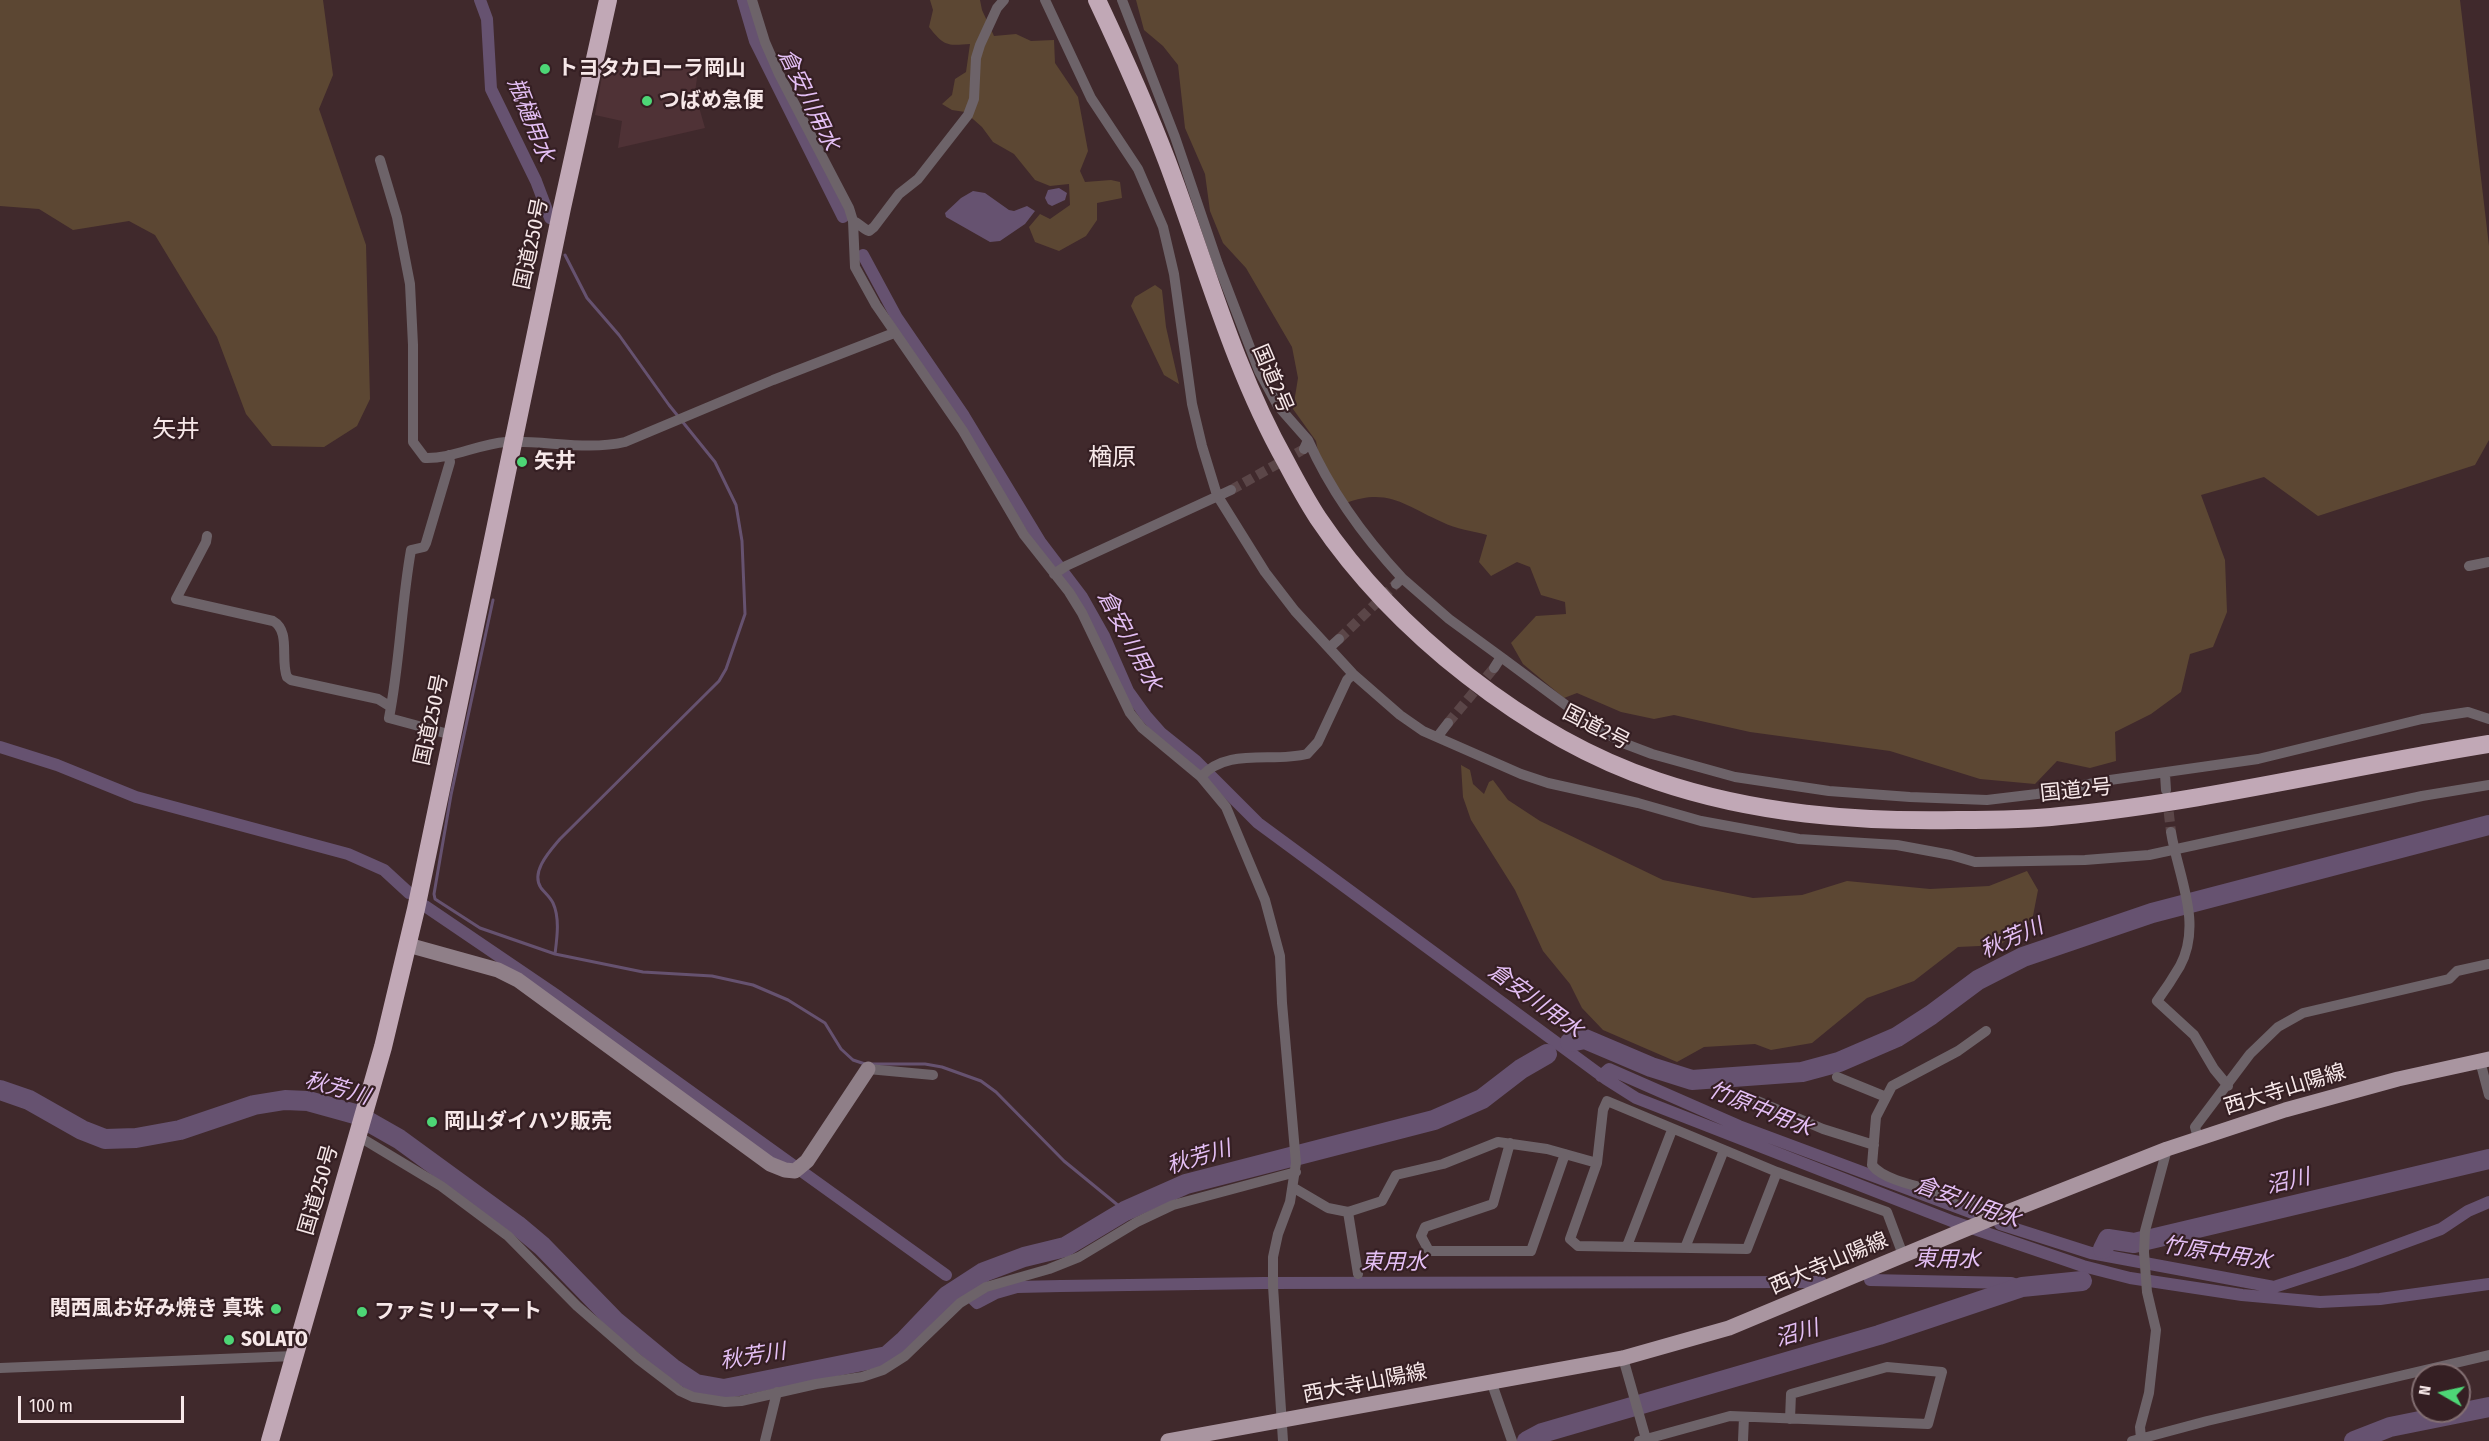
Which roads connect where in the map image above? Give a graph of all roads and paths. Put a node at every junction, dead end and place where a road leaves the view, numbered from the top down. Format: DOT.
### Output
graph roads {
  1 [pos="608,0"];
  2 [pos="752,0"];
  3 [pos="1004,0"];
  4 [pos="1045,0"];
  5 [pos="1097,0"];
  6 [pos="1122,0"];
  7 [pos="380,160"];
  8 [pos="853,221"];
  9 [pos="894,333"];
  10 [pos="513,442"];
  11 [pos="449,455"];
  12 [pos="1231,490"];
  13 [pos="1217,495"];
  14 [pos="207,536"];
  15 [pos="2489,562"];
  16 [pos="2469,566"];
  17 [pos="1059,570"];
  18 [pos="1339,639"];
  19 [pos="1329,648"];
  20 [pos="1501,657"];
  21 [pos="1494,668"];
  22 [pos="1353,674"];
  23 [pos="391,706"];
  24 [pos="2489,719"];
  25 [pos="1448,723"];
  26 [pos="452,735"];
  27 [pos="1438,736"];
  28 [pos="2489,744"];
  29 [pos="1204,773"];
  30 [pos="2165,774"];
  31 [pos="2489,785"];
  32 [pos="2166,790"];
  33 [pos="2171,832"];
  34 [pos="2174,849"];
  35 [pos="408,945"];
  36 [pos="2489,964"];
  37 [pos="1986,1031"];
  38 [pos="2485,1060"];
  39 [pos="868,1069"];
  40 [pos="933,1075"];
  41 [pos="1837,1077"];
  42 [pos="2228,1086"];
  43 [pos="2489,1095"];
  44 [pos="1886,1097"];
  45 [pos="1753,1099"];
  46 [pos="1672,1130"];
  47 [pos="359,1133"];
  48 [pos="2198,1138"];
  49 [pos="1510,1143"];
  50 [pos="1874,1145"];
  51 [pos="2168,1149"];
  52 [pos="1724,1150"];
  53 [pos="1565,1154"];
  54 [pos="1597,1163"];
  55 [pos="1296,1167"];
  56 [pos="1777,1172"];
  57 [pos="1294,1188"];
  58 [pos="1348,1212"];
  59 [pos="1990,1219"];
  60 [pos="1627,1246"];
  61 [pos="1686,1248"];
  62 [pos="1903,1255"];
  63 [pos="1358,1274"];
  64 [pos="2489,1355"];
  65 [pos="294,1356"];
  66 [pos="1623,1358"];
  67 [pos="0,1368"];
  68 [pos="1491,1382"];
  69 [pos="284,1391"];
  70 [pos="777,1392"];
  71 [pos="1744,1417"];
  72 [pos="1790,1419"];
  73 [pos="1281,1421"];
  74 [pos="1642,1440"];
  75 [pos="2137,1440"];
  76 [pos="270,1441"];
  77 [pos="280,1441"];
  78 [pos="765,1441"];
  79 [pos="1168,1441"];
  80 [pos="1283,1441"];
  81 [pos="1512,1441"];
  82 [pos="1743,1441"];
  1 -- 10 [label="highway, 国道250号"];
  2 -- 8 [label="street"];
  3 -- 8 [label="street"];
  4 -- 13 [label="street"];
  5 -- 28 [label="highway, 国道2号"];
  6 -- 20 [label="street"];
  7 -- 11 [label="street"];
  8 -- 9 [label="street"];
  9 -- 10 [label="street"];
  9 -- 17 [label="street"];
  10 -- 11 [label="street"];
  10 -- 26 [label="highway, 国道250号"];
  11 -- 23 [label="street"];
  12 -- 13 [label="street"];
  13 -- 17 [label="street"];
  13 -- 19 [label="street"];
  14 -- 23 [label="street"];
  15 -- 16 [label="street"];
  17 -- 29 [label="street"];
  18 -- 19 [label="street"];
  19 -- 22 [label="street"];
  20 -- 21 [label="street"];
  20 -- 30 [label="street"];
  22 -- 27 [label="street"];
  22 -- 29 [label="street"];
  23 -- 26 [label="street"];
  24 -- 30 [label="street"];
  25 -- 27 [label="street"];
  26 -- 35 [label="highway, 国道250号"];
  27 -- 34 [label="street"];
  29 -- 55 [label="street"];
  30 -- 32 [label="street"];
  31 -- 34 [label="street"];
  33 -- 34 [label="street"];
  34 -- 42 [label="street"];
  35 -- 39 [label="street"];
  35 -- 47 [label="highway, 国道250号"];
  36 -- 42 [label="street"];
  37 -- 44 [label="street"];
  38 -- 43 [label="street"];
  38 -- 48 [label="main road, 西大寺山陽線"];
  39 -- 40 [label="street"];
  41 -- 44 [label="street"];
  42 -- 48 [label="street"];
  44 -- 50 [label="street"];
  45 -- 50 [label="street"];
  46 -- 52 [label="street"];
  46 -- 54 [label="street"];
  46 -- 60 [label="street"];
  47 -- 65 [label="highway, 国道250号"];
  47 -- 70 [label="street"];
  48 -- 51 [label="main road, 西大寺山陽線"];
  49 -- 53 [label="street"];
  49 -- 53 [label="street"];
  49 -- 58 [label="street"];
  50 -- 59 [label="street"];
  51 -- 59 [label="main road, 西大寺山陽線"];
  51 -- 75 [label="street"];
  52 -- 56 [label="street"];
  52 -- 61 [label="street"];
  53 -- 54 [label="street"];
  54 -- 60 [label="street"];
  55 -- 57 [label="street"];
  55 -- 70 [label="street"];
  56 -- 61 [label="street"];
  56 -- 62 [label="street"];
  57 -- 58 [label="street"];
  57 -- 73 [label="street"];
  58 -- 63 [label="street"];
  59 -- 62 [label="main road, 西大寺山陽線"];
  60 -- 61 [label="street"];
  62 -- 66 [label="main road, 西大寺山陽線"];
  64 -- 75 [label="street"];
  65 -- 67 [label="street"];
  65 -- 69 [label="highway, 国道250号"];
  66 -- 68 [label="main road, 西大寺山陽線"];
  66 -- 74 [label="street"];
  68 -- 73 [label="main road, 西大寺山陽線"];
  68 -- 81 [label="street"];
  69 -- 76 [label="highway, 国道250号"];
  69 -- 77 [label="highway"];
  70 -- 78 [label="street"];
  71 -- 72 [label="street"];
  71 -- 74 [label="street"];
  71 -- 82 [label="street"];
  72 -- 72 [label="street"];
  73 -- 79 [label="main road, 西大寺山陽線"];
  73 -- 80 [label="street"];
}
